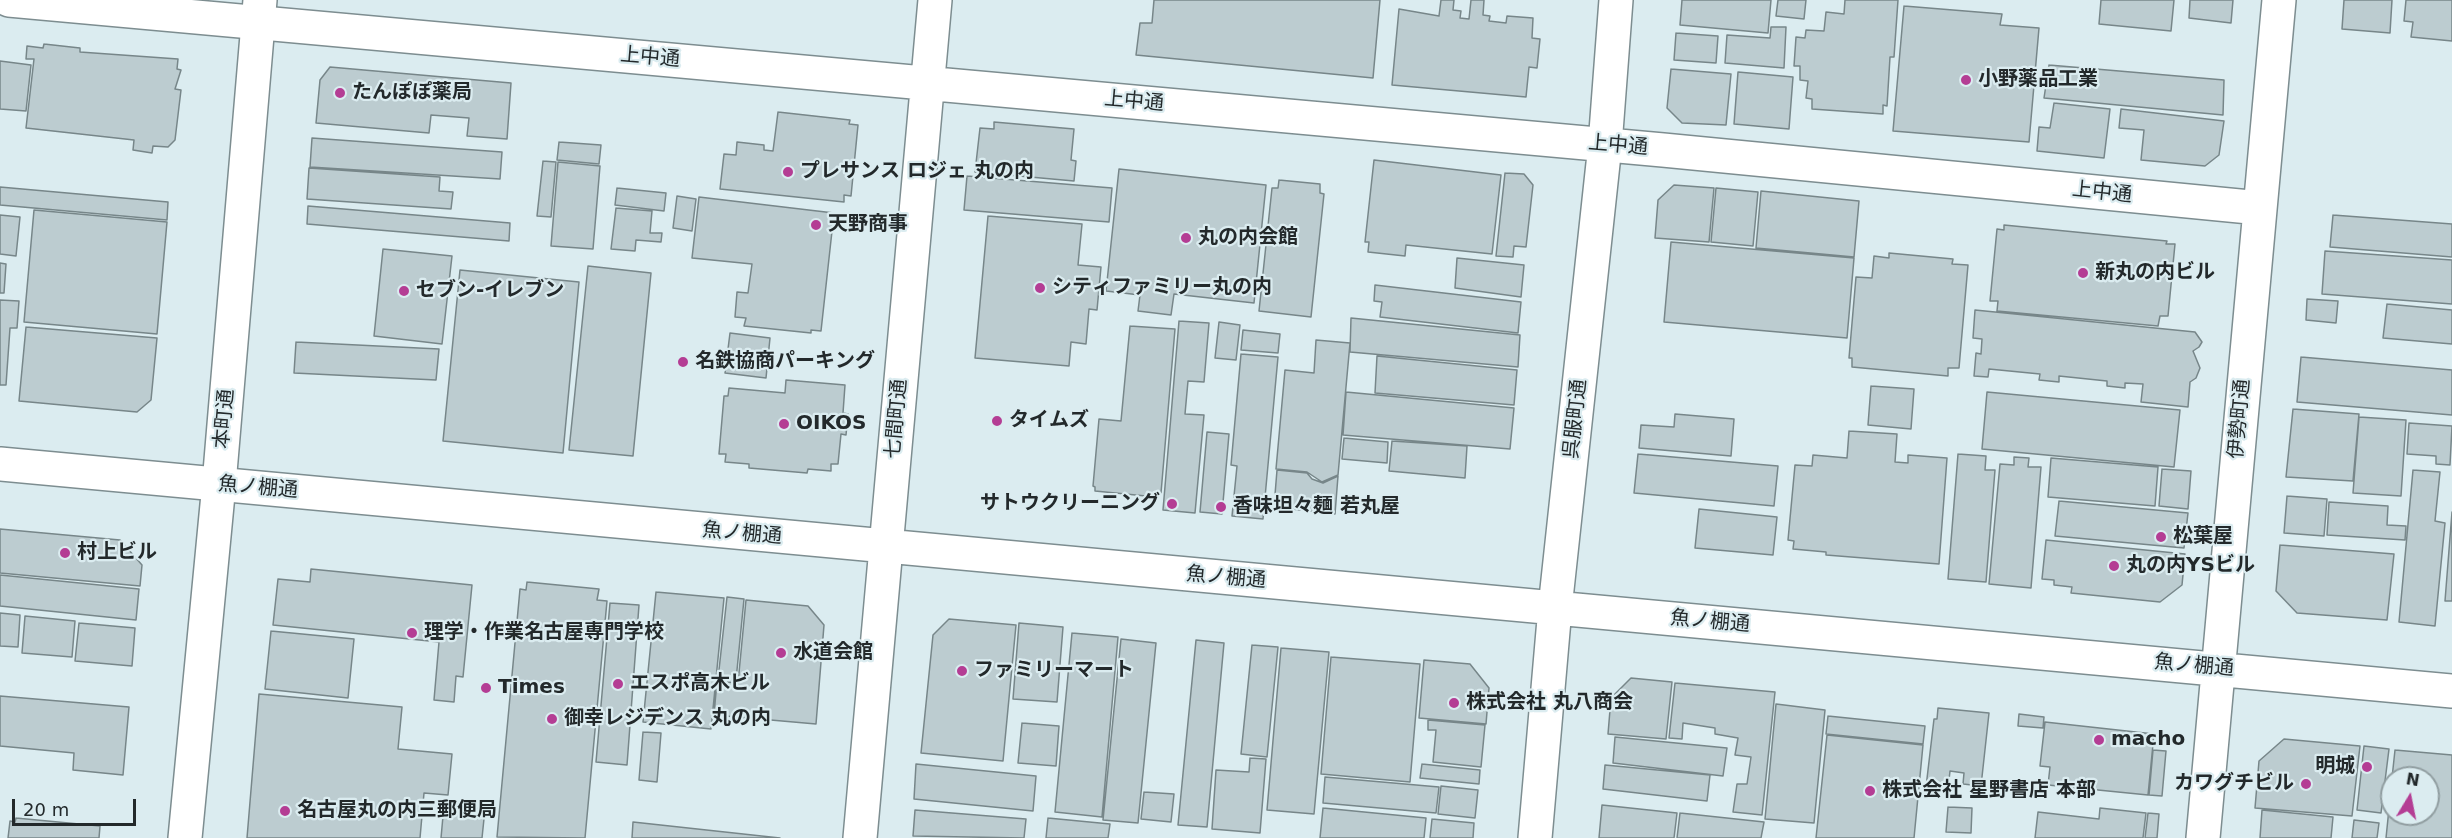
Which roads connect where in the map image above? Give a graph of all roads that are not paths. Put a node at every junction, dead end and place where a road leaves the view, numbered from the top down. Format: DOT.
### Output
graph roads {
  1 [pos="9,0"];
  2 [pos="935,0"];
  3 [pos="1616,0"];
  4 [pos="2279,0"];
  5 [pos="259,12"];
  6 [pos="926,82"];
  7 [pos="1605,145"];
  8 [pos="2260,208"];
  9 [pos="0,464"];
  10 [pos="219,484"];
  11 [pos="887,548"];
  12 [pos="1555,608"];
  13 [pos="2218,668"];
  14 [pos="2452,691"];
  15 [pos="185,838"];
  16 [pos="860,838"];
  17 [pos="1535,838"];
  18 [pos="2203,838"];
  1 -- 5 [label="street, 上中通"];
  2 -- 6 [label="street, 七間町通"];
  3 -- 7 [label="street, 呉服町通"];
  4 -- 8 [label="street, 伊勢町通"];
  5 -- 6 [label="street, 上中通"];
  5 -- 10 [label="street, 本町通"];
  6 -- 7 [label="street, 上中通"];
  6 -- 11 [label="street, 七間町通"];
  7 -- 8 [label="street, 上中通"];
  7 -- 12 [label="street, 呉服町通"];
  8 -- 13 [label="street, 伊勢町通"];
  9 -- 10 [label="street, 魚ノ棚通"];
  10 -- 11 [label="street, 魚ノ棚通"];
  10 -- 15 [label="street, 本町通"];
  11 -- 12 [label="street, 魚ノ棚通"];
  11 -- 16 [label="street, 七間町通"];
  12 -- 13 [label="street, 魚ノ棚通"];
  12 -- 17 [label="street, 呉服町通"];
  13 -- 14 [label="street, 魚ノ棚通"];
  13 -- 18 [label="street, 伊勢町通"];
}
